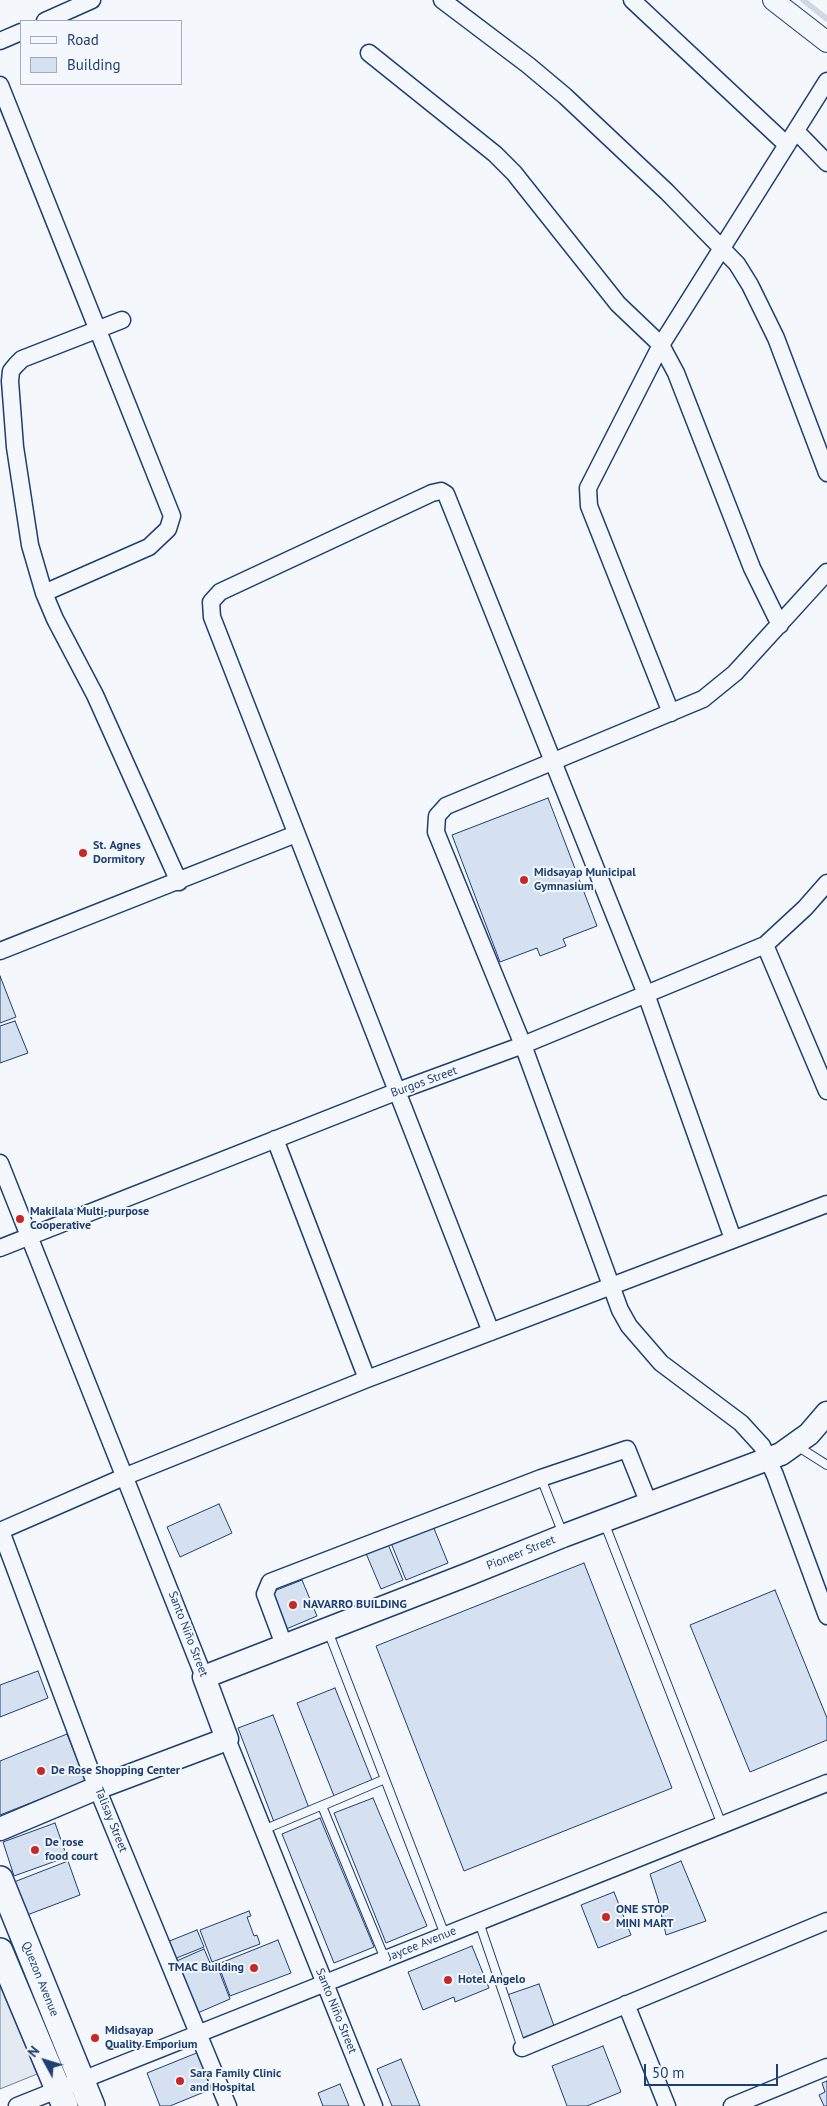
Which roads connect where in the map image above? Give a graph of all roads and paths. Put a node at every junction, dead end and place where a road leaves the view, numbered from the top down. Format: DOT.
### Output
graph roads {
  1 [pos="92,0"];
  2 [pos="442,0"];
  3 [pos="632,0"];
  4 [pos="773,0"];
  5 [pos="47,20"];
  6 [pos="20,32"];
  7 [pos="0,41"];
  8 [pos="827,42"];
  9 [pos="369,53"];
  10 [pos="827,82"];
  11 [pos="0,85"];
  12 [pos="4,107"];
  13 [pos="796,131"];
  14 [pos="787,145"];
  15 [pos="827,162"];
  16 [pos="722,248"];
  17 [pos="122,320"];
  18 [pos="96,330"];
  19 [pos="661,345"];
  20 [pos="827,473"];
  21 [pos="827,572"];
  22 [pos="44,592"];
  23 [pos="780,625"];
  24 [pos="671,713"];
  25 [pos="553,763"];
  26 [pos="296,834"];
  27 [pos="179,882"];
  28 [pos="827,883"];
  29 [pos="766,945"];
  30 [pos="0,951"];
  31 [pos="646,994"];
  32 [pos="523,1045"];
  33 [pos="398,1091"];
  34 [pos="827,1091"];
  35 [pos="275,1139"];
  36 [pos="0,1163"];
  37 [pos="827,1204"];
  38 [pos="30,1237"];
  39 [pos="733,1239"];
  40 [pos="0,1248"];
  41 [pos="610,1286"];
  42 [pos="491,1332"];
  43 [pos="367,1379"];
  44 [pos="827,1413"];
  45 [pos="795,1445"];
  46 [pos="769,1458"];
  47 [pos="827,1465"];
  48 [pos="126,1476"];
  49 [pos="541,1478"];
  50 [pos="648,1504"];
  51 [pos="604,1521"];
  52 [pos="1,1531"];
  53 [pos="563,1536"];
  54 [pos="827,1616"];
  55 [pos="327,1629"];
  56 [pos="284,1645"];
  57 [pos="204,1677"];
  58 [pos="227,1739"];
  59 [pos="385,1779"];
  60 [pos="827,1783"];
  61 [pos="97,1788"];
  62 [pos="722,1825"];
  63 [pos="0,1829"];
  64 [pos="263,1830"];
  65 [pos="0,1879"];
  66 [pos="827,1921"];
  67 [pos="479,1922"];
  68 [pos="445,1935"];
  69 [pos="0,1951"];
  70 [pos="385,1959"];
  71 [pos="325,1983"];
  72 [pos="626,2004"];
  73 [pos="199,2034"];
  74 [pos="522,2048"];
  75 [pos="827,2067"];
  76 [pos="81,2079"];
  77 [pos="62,2098"];
  78 [pos="17,2106"];
  79 [pos="92,2106"];
  80 [pos="228,2106"];
  81 [pos="374,2106"];
  82 [pos="667,2106"];
  83 [pos="732,2106"];
  1 -- 5 [label="street"];
  2 -- 16 [label="street"];
  3 -- 14 [label="street"];
  4 -- 8 [label="street"];
  6 -- 7 [label="street"];
  9 -- 19 [label="street"];
  10 -- 13 [label="street"];
  11 -- 12 [label="street"];
  12 -- 18 [label="street"];
  13 -- 14 [label="street"];
  13 -- 15 [label="street"];
  14 -- 16 [label="street"];
  16 -- 19 [label="street"];
  16 -- 20 [label="street"];
  17 -- 18 [label="street"];
  18 -- 22 [label="street"];
  18 -- 22 [label="street"];
  19 -- 23 [label="street"];
  19 -- 24 [label="street"];
  21 -- 23 [label="street"];
  22 -- 27 [label="street"];
  23 -- 24 [label="street"];
  24 -- 25 [label="street"];
  25 -- 26 [label="street"];
  25 -- 31 [label="street"];
  25 -- 32 [label="street"];
  26 -- 27 [label="street"];
  26 -- 33 [label="street"];
  27 -- 30 [label="street"];
  28 -- 29 [label="street, Burgos Street"];
  29 -- 31 [label="street, Burgos Street"];
  29 -- 34 [label="street"];
  31 -- 32 [label="street, Burgos Street"];
  31 -- 39 [label="street"];
  32 -- 33 [label="street, Burgos Street"];
  32 -- 41 [label="street"];
  33 -- 35 [label="street, Burgos Street"];
  33 -- 42 [label="street"];
  35 -- 38 [label="street, Burgos Street"];
  35 -- 43 [label="street"];
  36 -- 38 [label="street, Santo Niño Street"];
  37 -- 39 [label="street"];
  38 -- 40 [label="street, Burgos Street"];
  38 -- 48 [label="street, Santo Niño Street"];
  39 -- 41 [label="street"];
  41 -- 42 [label="street"];
  41 -- 46 [label="street"];
  42 -- 43 [label="street"];
  43 -- 48 [label="street"];
  44 -- 45 [label="main road, Pioneer Street"];
  45 -- 46 [label="main road, Pioneer Street"];
  45 -- 47 [label="lane"];
  46 -- 50 [label="main road, Pioneer Street"];
  46 -- 54 [label="street"];
  48 -- 52 [label="street"];
  48 -- 57 [label="street, Santo Niño Street"];
  49 -- 50 [label="street"];
  49 -- 53 [label="lane"];
  49 -- 56 [label="street"];
  50 -- 51 [label="main road, Pioneer Street"];
  51 -- 53 [label="main road, Pioneer Street"];
  51 -- 62 [label="lane"];
  52 -- 61 [label="street, Talisay Street"];
  53 -- 55 [label="main road, Pioneer Street"];
  55 -- 56 [label="main road, Pioneer Street"];
  55 -- 59 [label="lane"];
  56 -- 57 [label="main road, Pioneer Street"];
  57 -- 58 [label="main road, Santo Niño Street"];
  58 -- 61 [label="main road"];
  58 -- 64 [label="street, Santo Niño Street"];
  59 -- 64 [label="lane"];
  59 -- 68 [label="lane"];
  59 -- 70 [label="lane"];
  60 -- 62 [label="street, Jaycee Avenue"];
  61 -- 63 [label="main road"];
  61 -- 73 [label="street, Talisay Street"];
  62 -- 67 [label="street, Jaycee Avenue"];
  64 -- 71 [label="street, Santo Niño Street"];
  65 -- 76 [label="main road, Quezon Avenue"];
  66 -- 72 [label="street"];
  67 -- 68 [label="street, Jaycee Avenue"];
  67 -- 74 [label="lane"];
  68 -- 70 [label="street, Jaycee Avenue"];
  69 -- 77 [label="main road, Quezon Avenue"];
  70 -- 71 [label="street, Jaycee Avenue"];
  71 -- 73 [label="street, Jaycee Avenue"];
  71 -- 81 [label="street, Santo Niño Street"];
  72 -- 74 [label="street"];
  72 -- 82 [label="street"];
  73 -- 76 [label="street, Jaycee Avenue"];
  73 -- 80 [label="street, Talisay Street"];
  75 -- 83 [label="street"];
  76 -- 77 [label="street, Jaycee Avenue"];
  76 -- 79 [label="main road, Quezon Avenue"];
  77 -- 78 [label="street, Jaycee Avenue"];
}
